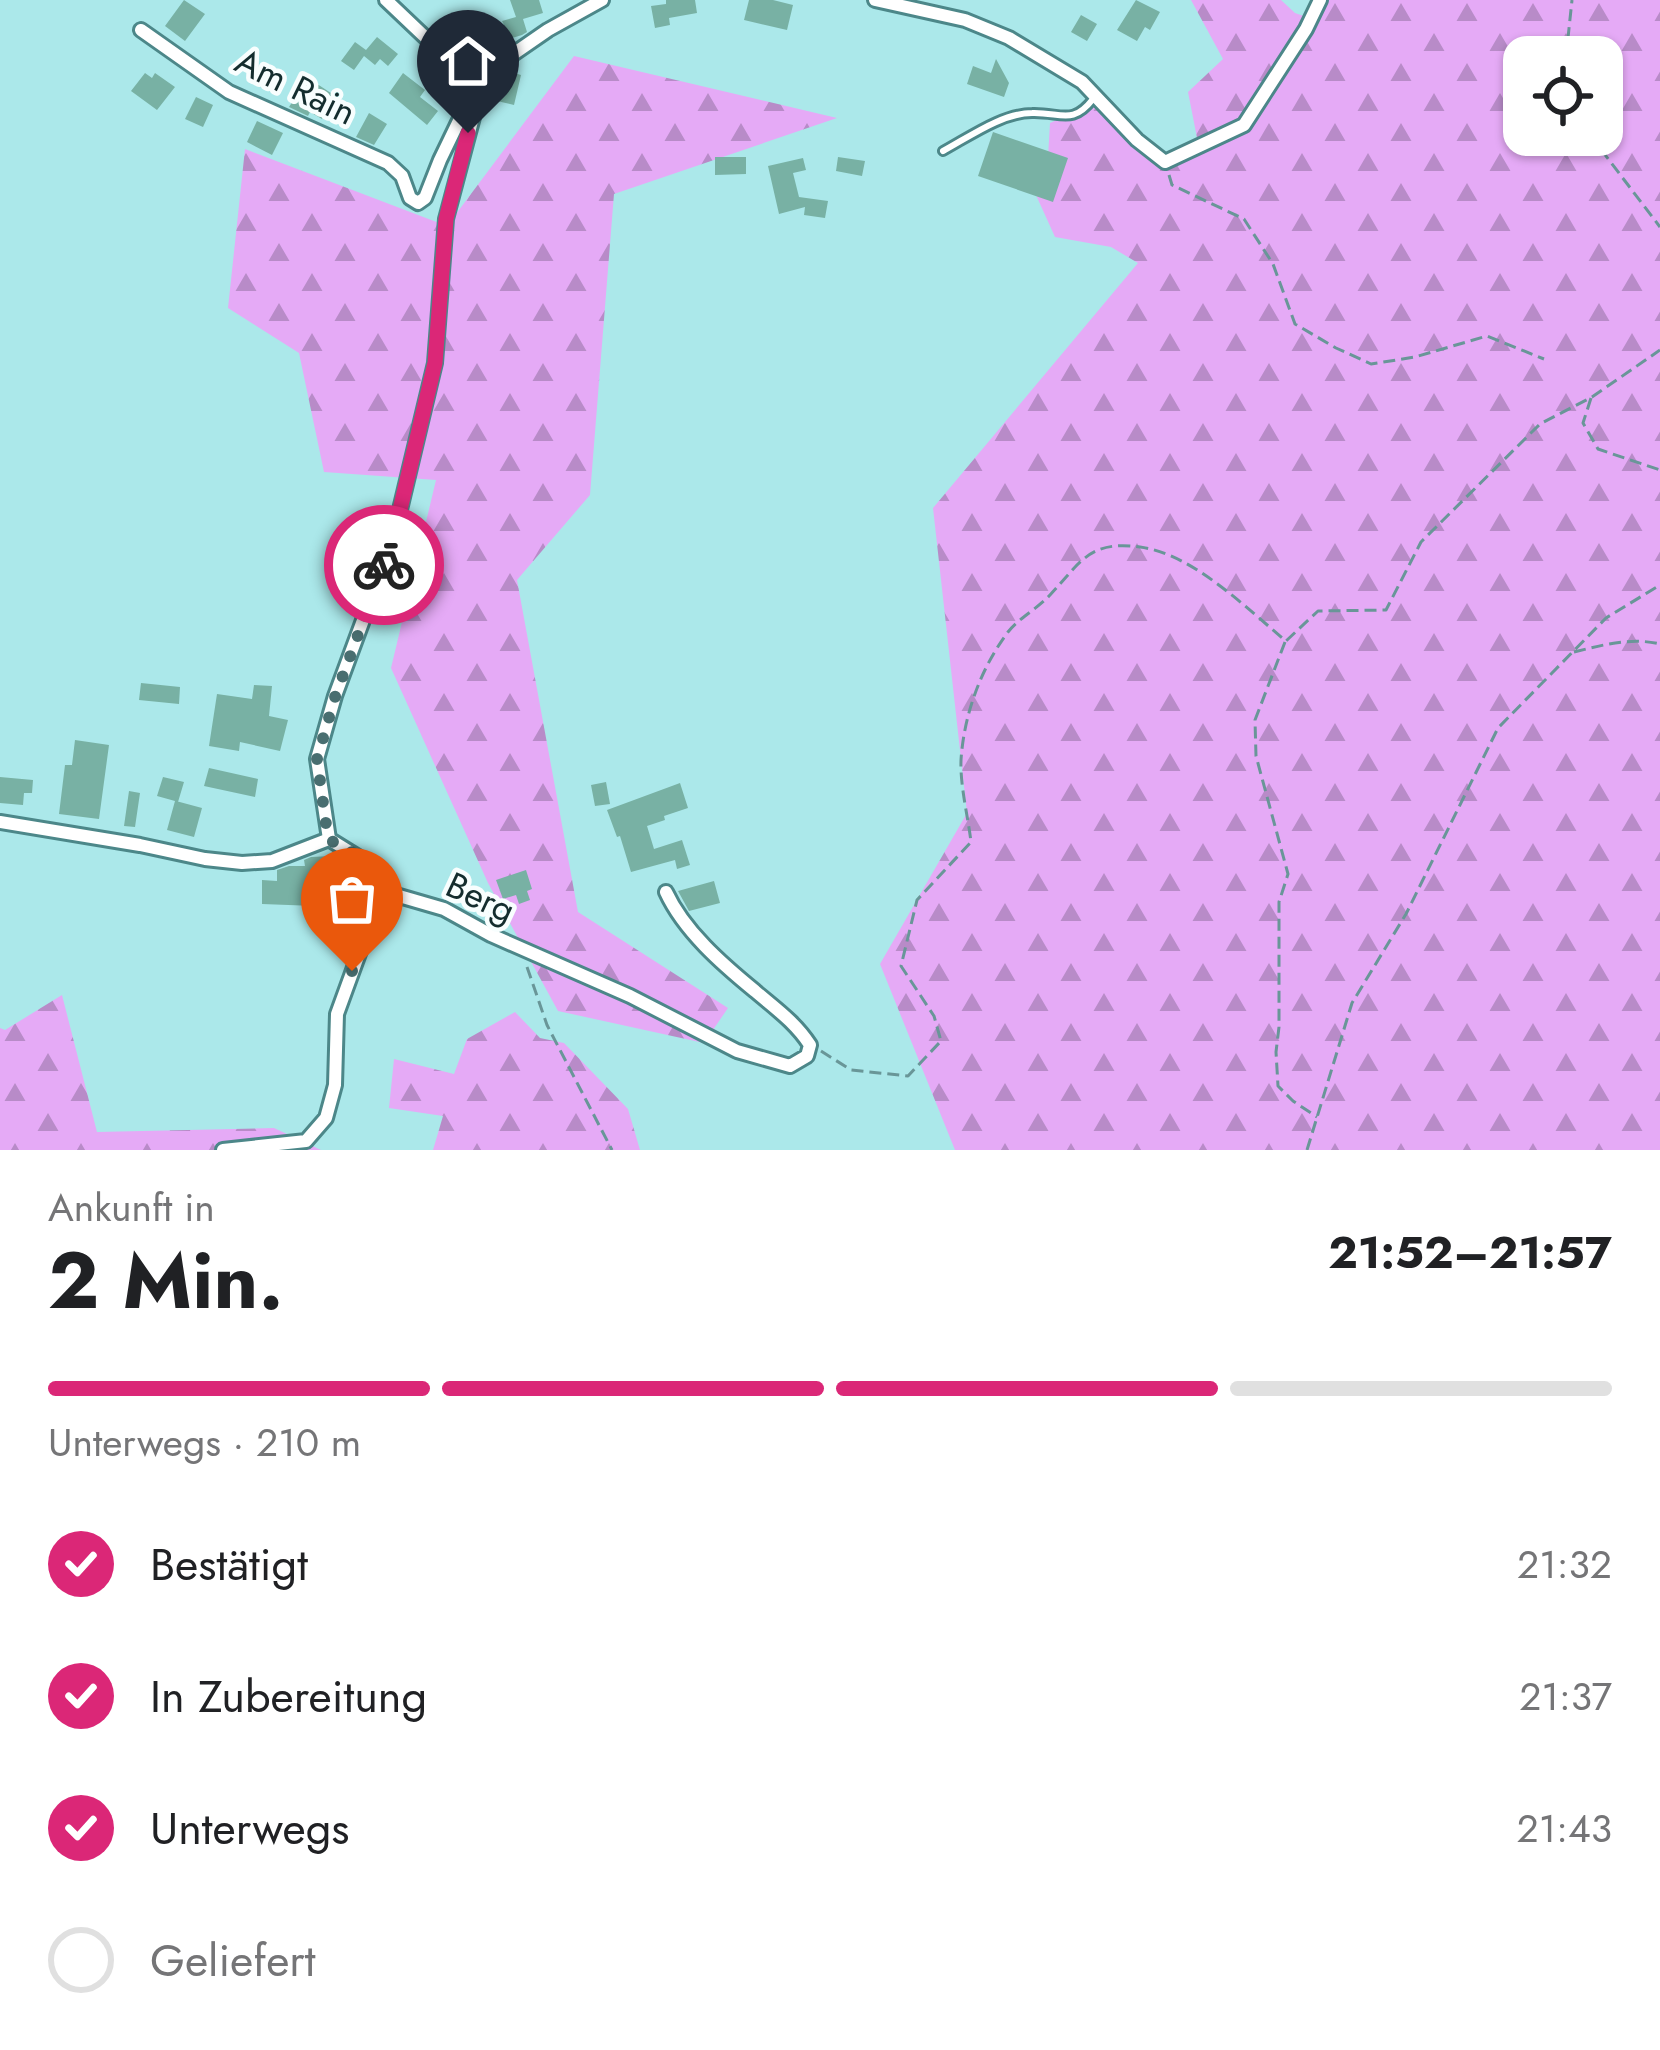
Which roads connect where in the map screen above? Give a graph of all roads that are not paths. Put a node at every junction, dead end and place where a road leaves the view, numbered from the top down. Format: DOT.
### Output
graph roads {
  1 [pos="386,0"];
  2 [pos="602,0"];
  3 [pos="875,0"];
  4 [pos="1320,0"];
  5 [pos="141,30"];
  6 [pos="480,77"];
  7 [pos="1095,96"];
  8 [pos="943,151"];
  9 [pos="0,822"];
  10 [pos="328,839"];
  11 [pos="376,889"];
  12 [pos="665,892"];
  13 [pos="223,1150"];
  1 -- 6 [label="street"];
  2 -- 6 [label="street"];
  3 -- 7 [label="street"];
  4 -- 7 [label="street"];
  5 -- 6 [label="street, Am Rain"];
  6 -- 10 [label="street"];
  7 -- 8 [label="lane"];
  9 -- 10 [label="street"];
  10 -- 11 [label="street"];
  11 -- 12 [label="street, Berg"];
  11 -- 13 [label="street"];
}
